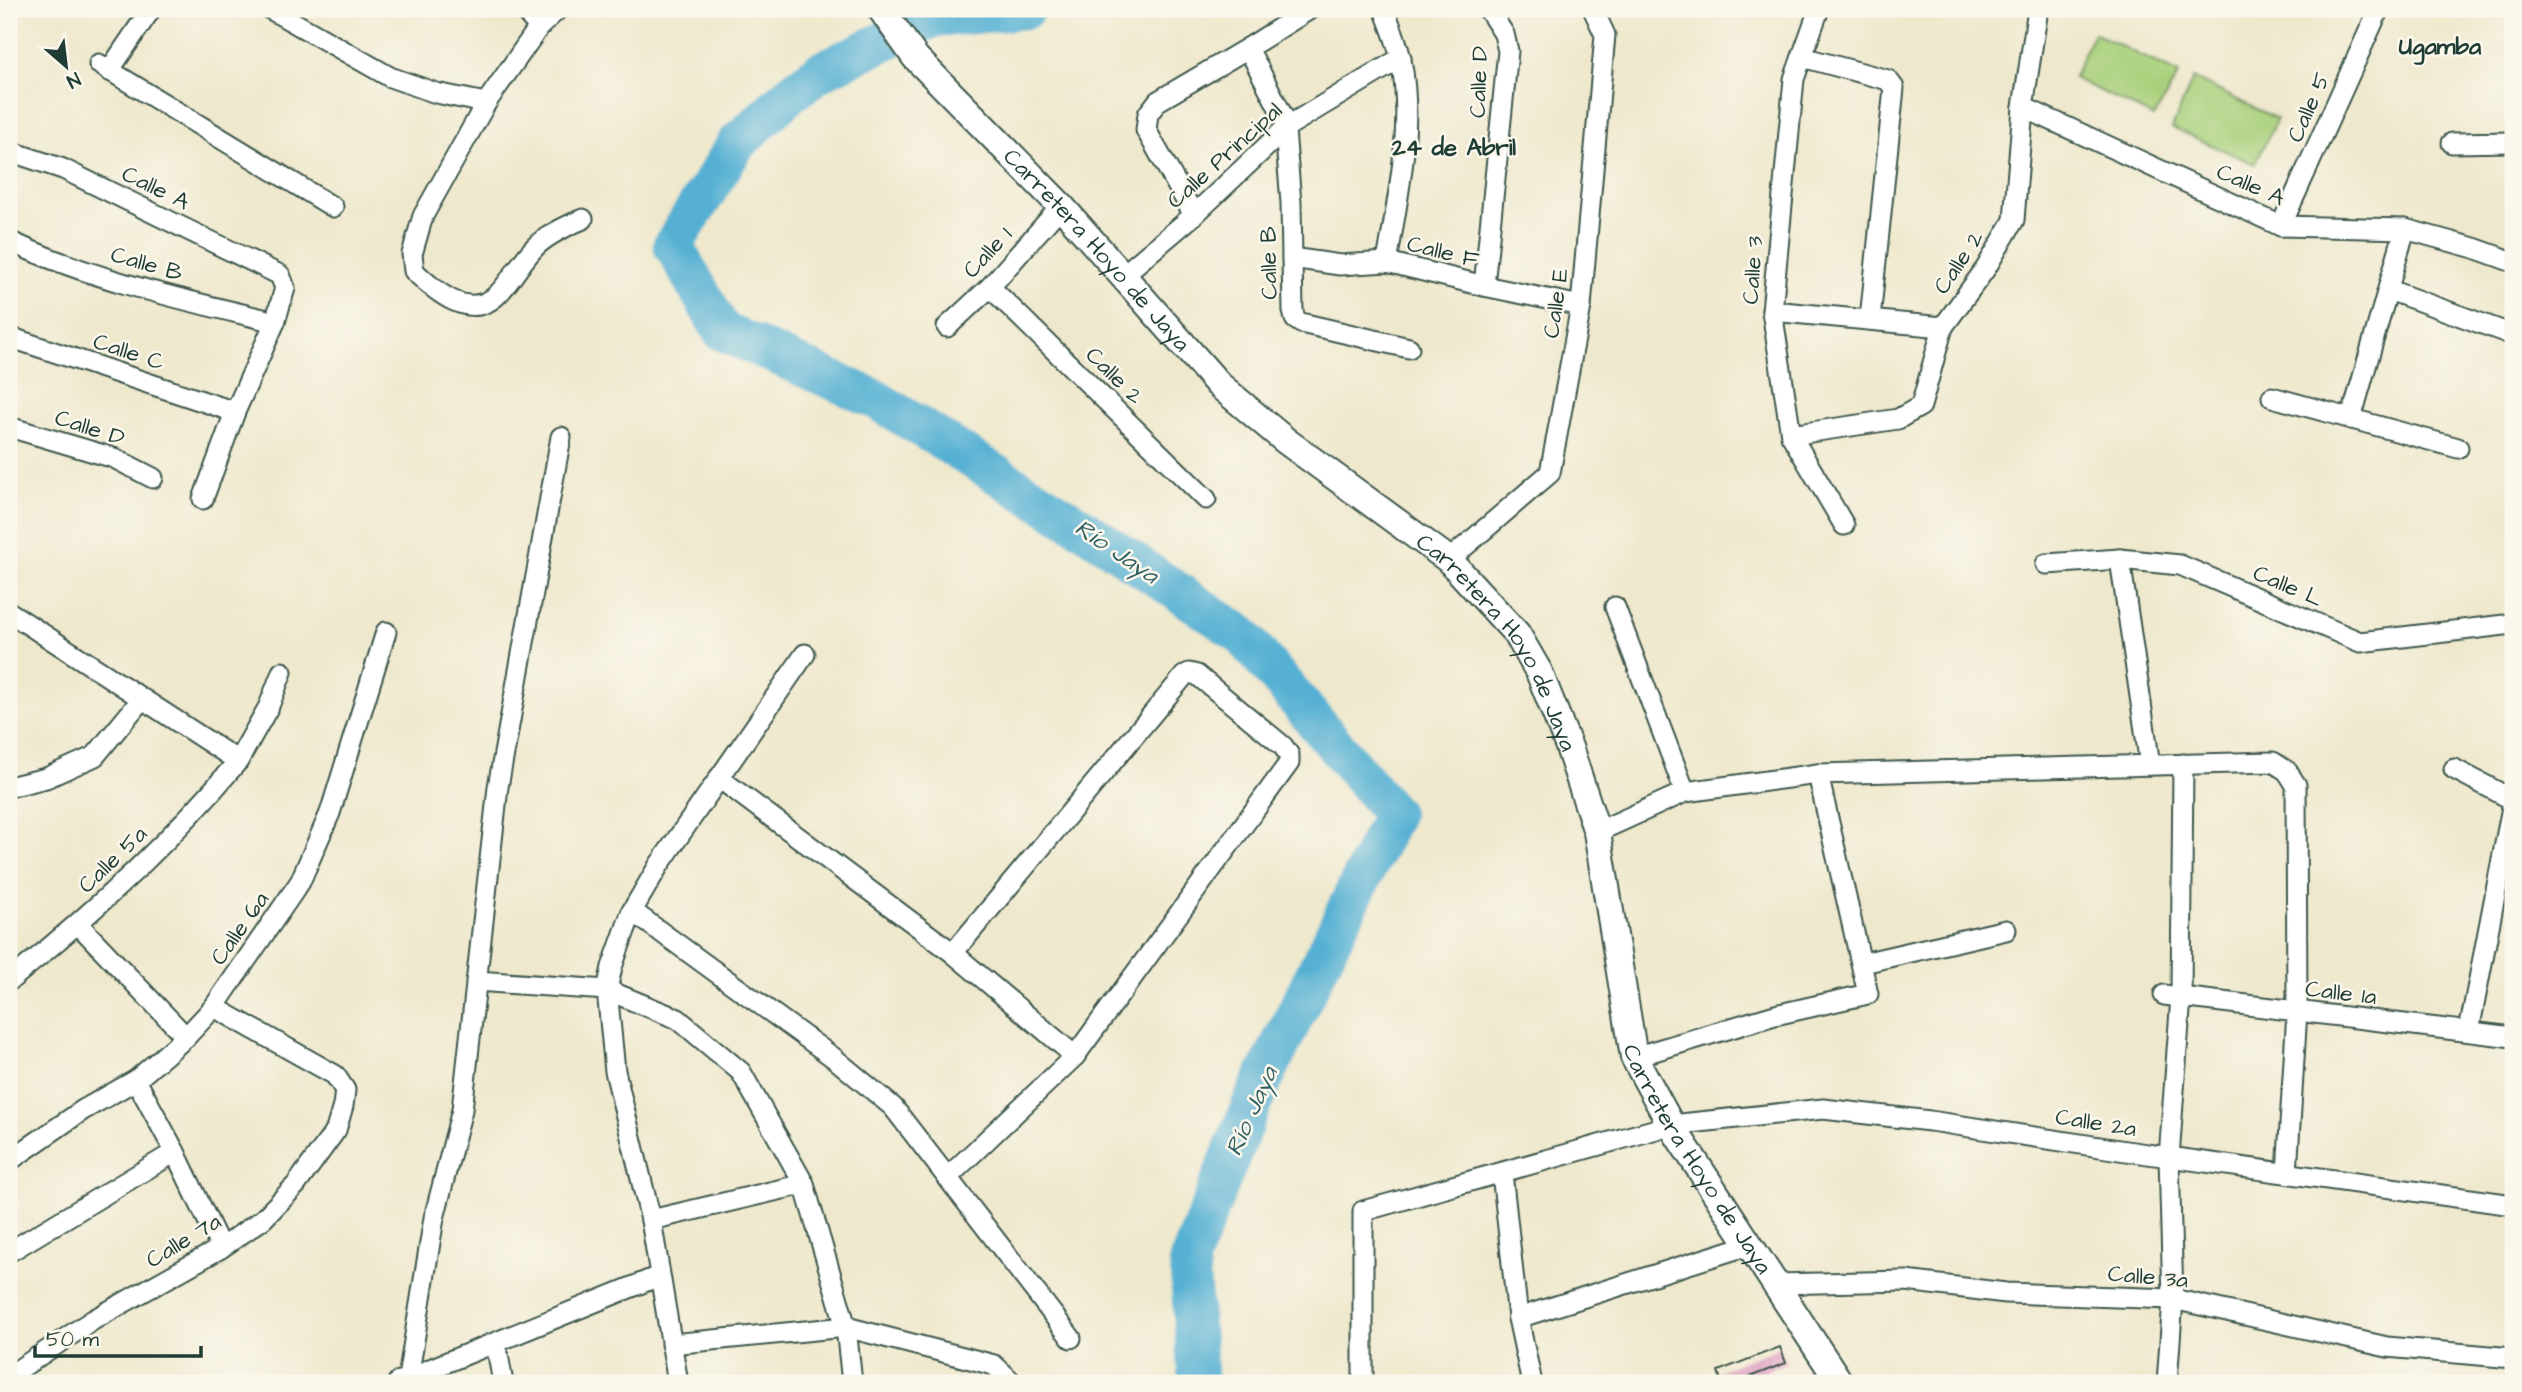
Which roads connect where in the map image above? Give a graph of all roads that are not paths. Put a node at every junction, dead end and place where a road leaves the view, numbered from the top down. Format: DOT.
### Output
graph roads {
  1 [pos="151,9"];
  2 [pos="270,9"];
  3 [pos="523,9"];
  4 [pos="558,9"];
  5 [pos="881,9"];
  6 [pos="1310,9"];
  7 [pos="1384,9"];
  8 [pos="1488,9"];
  9 [pos="1593,9"];
  10 [pos="1819,9"];
  11 [pos="2038,9"];
  12 [pos="2379,9"];
  13 [pos="539,27"];
  14 [pos="1248,48"];
  15 [pos="1802,57"];
  16 [pos="1401,58"];
  17 [pos="486,103"];
  18 [pos="2023,107"];
  19 [pos="1287,128"];
  20 [pos="2513,142"];
  21 [pos="2452,143"];
  22 [pos="9,151"];
  23 [pos="1061,206"];
  24 [pos="333,207"];
  25 [pos="1195,215"];
  26 [pos="583,219"];
  27 [pos="2281,226"];
  28 [pos="2405,229"];
  29 [pos="9,241"];
  30 [pos="1292,258"];
  31 [pos="1387,262"];
  32 [pos="2513,262"];
  33 [pos="1122,276"];
  34 [pos="990,286"];
  35 [pos="1484,286"];
  36 [pos="2389,290"];
  37 [pos="1581,306"];
  38 [pos="1772,310"];
  39 [pos="1870,319"];
  40 [pos="275,322"];
  41 [pos="947,327"];
  42 [pos="1944,327"];
  43 [pos="2513,335"];
  44 [pos="9,337"];
  45 [pos="1409,348"];
  46 [pos="2272,397"];
  47 [pos="235,412"];
  48 [pos="2351,419"];
  49 [pos="9,427"];
  50 [pos="1791,435"];
  51 [pos="561,437"];
  52 [pos="2458,448"];
  53 [pos="153,478"];
  54 [pos="203,499"];
  55 [pos="1206,499"];
  56 [pos="1844,525"];
  57 [pos="2120,559"];
  58 [pos="1449,560"];
  59 [pos="2046,564"];
  60 [pos="1615,607"];
  61 [pos="9,612"];
  62 [pos="2513,624"];
  63 [pos="386,632"];
  64 [pos="805,654"];
  65 [pos="282,672"];
  66 [pos="141,700"];
  67 [pos="237,761"];
  68 [pos="2183,764"];
  69 [pos="2150,765"];
  70 [pos="2454,769"];
  71 [pos="1818,774"];
  72 [pos="719,778"];
  73 [pos="9,787"];
  74 [pos="1685,792"];
  75 [pos="2513,801"];
  76 [pos="1597,832"];
  77 [pos="632,911"];
  78 [pos="79,925"];
  79 [pos="2007,930"];
  80 [pos="953,953"];
  81 [pos="1863,963"];
  82 [pos="9,981"];
  83 [pos="477,981"];
  84 [pos="607,989"];
  85 [pos="2172,996"];
  86 [pos="214,1007"];
  87 [pos="2297,1011"];
  88 [pos="2469,1031"];
  89 [pos="186,1037"];
  90 [pos="2513,1037"];
  91 [pos="1075,1056"];
  92 [pos="1634,1057"];
  93 [pos="136,1080"];
  94 [pos="1671,1125"];
  95 [pos="175,1152"];
  96 [pos="11,1154"];
  97 [pos="2169,1157"];
  98 [pos="1502,1173"];
  99 [pos="2287,1174"];
  100 [pos="948,1177"];
  101 [pos="804,1184"];
  102 [pos="2513,1205"];
  103 [pos="651,1220"];
  104 [pos="1749,1245"];
  105 [pos="221,1248"];
  106 [pos="9,1252"];
  107 [pos="659,1276"];
  108 [pos="1774,1284"];
  109 [pos="2173,1299"];
  110 [pos="1518,1318"];
  111 [pos="846,1327"];
  112 [pos="1071,1338"];
  113 [pos="496,1343"];
  114 [pos="671,1344"];
  115 [pos="2513,1358"];
  116 [pos="9,1376"];
  117 [pos="402,1381"];
  118 [pos="503,1383"];
  119 [pos="678,1383"];
  120 [pos="852,1383"];
  121 [pos="1013,1383"];
  122 [pos="1363,1383"];
  123 [pos="1532,1383"];
  124 [pos="1840,1383"];
  125 [pos="2167,1383"];
  1 -- 24 [label="street"];
  2 -- 17 [label="street"];
  3 -- 13 [label="street"];
  4 -- 13 [label="street"];
  5 -- 23 [label="street, Carretera Hoyo de Jaya"];
  6 -- 14 [label="street"];
  7 -- 16 [label="street"];
  8 -- 35 [label="street, Calle D"];
  9 -- 37 [label="street, Calle E"];
  10 -- 15 [label="street, Calle 3"];
  11 -- 18 [label="street, Calle 2"];
  12 -- 27 [label="street, Calle 5"];
  13 -- 17 [label="street"];
  14 -- 19 [label="street, Calle B"];
  14 -- 25 [label="street"];
  15 -- 38 [label="street, Calle 3"];
  15 -- 39 [label="street"];
  16 -- 19 [label="street, Calle Principal"];
  16 -- 31 [label="street"];
  17 -- 26 [label="street"];
  18 -- 27 [label="street, Calle A"];
  18 -- 42 [label="street, Calle 2"];
  19 -- 25 [label="street, Calle Principal"];
  19 -- 30 [label="street, Calle B"];
  20 -- 21 [label="street"];
  22 -- 40 [label="street, Calle A"];
  23 -- 33 [label="street, Carretera Hoyo de Jaya"];
  23 -- 34 [label="street, Calle 1"];
  25 -- 33 [label="street, Calle Principal"];
  27 -- 28 [label="street, Calle A"];
  28 -- 32 [label="street, Calle A"];
  28 -- 36 [label="street"];
  29 -- 40 [label="street, Calle B"];
  30 -- 31 [label="street, Calle F"];
  30 -- 45 [label="street, Calle B"];
  31 -- 35 [label="street, Calle F"];
  33 -- 58 [label="street, Carretera Hoyo de Jaya"];
  34 -- 41 [label="street, Calle 1"];
  34 -- 55 [label="street, Calle 2"];
  35 -- 37 [label="street, Calle F"];
  36 -- 43 [label="street"];
  36 -- 48 [label="street"];
  37 -- 58 [label="street, Calle E"];
  38 -- 39 [label="street"];
  38 -- 50 [label="street, Calle 3"];
  39 -- 42 [label="street"];
  40 -- 47 [label="street"];
  42 -- 50 [label="street, Calle 2"];
  44 -- 47 [label="street, Calle C"];
  46 -- 48 [label="street"];
  47 -- 54 [label="street"];
  48 -- 52 [label="street"];
  49 -- 53 [label="street, Calle D"];
  50 -- 56 [label="street, Calle 3"];
  51 -- 83 [label="street"];
  57 -- 59 [label="street, Calle L"];
  57 -- 62 [label="street, Calle L"];
  57 -- 69 [label="street"];
  58 -- 76 [label="street, Carretera Hoyo de Jaya"];
  60 -- 74 [label="street"];
  61 -- 66 [label="street"];
  63 -- 86 [label="street, Calle 6a"];
  64 -- 72 [label="street"];
  65 -- 67 [label="street, Calle 5a"];
  66 -- 67 [label="street"];
  66 -- 73 [label="street"];
  67 -- 78 [label="street, Calle 5a"];
  68 -- 69 [label="street"];
  68 -- 85 [label="street"];
  68 -- 87 [label="street"];
  69 -- 71 [label="street"];
  70 -- 75 [label="street"];
  71 -- 74 [label="street"];
  71 -- 81 [label="street"];
  72 -- 77 [label="street"];
  72 -- 80 [label="street"];
  74 -- 76 [label="street"];
  75 -- 88 [label="street"];
  76 -- 92 [label="street, Carretera Hoyo de Jaya"];
  77 -- 84 [label="street"];
  77 -- 100 [label="street"];
  78 -- 82 [label="street, Calle 5a"];
  78 -- 89 [label="street"];
  79 -- 81 [label="street"];
  80 -- 91 [label="street"];
  80 -- 91 [label="street"];
  81 -- 92 [label="street"];
  83 -- 84 [label="street"];
  83 -- 117 [label="street"];
  84 -- 101 [label="street"];
  84 -- 103 [label="street"];
  85 -- 87 [label="street, Calle 1a"];
  85 -- 97 [label="street"];
  86 -- 89 [label="street, Calle 6a"];
  86 -- 105 [label="street, Calle 7a"];
  87 -- 88 [label="street, Calle 1a"];
  87 -- 99 [label="street"];
  88 -- 90 [label="street, Calle 1a"];
  89 -- 93 [label="street, Calle 6a"];
  91 -- 100 [label="street"];
  92 -- 94 [label="street, Carretera Hoyo de Jaya"];
  93 -- 95 [label="street"];
  93 -- 96 [label="street, Calle 6a"];
  94 -- 97 [label="street, Calle 2a"];
  94 -- 98 [label="street, Calle 2a"];
  94 -- 104 [label="street, Carretera Hoyo de Jaya"];
  95 -- 105 [label="street"];
  95 -- 106 [label="street"];
  97 -- 99 [label="street, Calle 2a"];
  97 -- 109 [label="street"];
  98 -- 110 [label="street"];
  98 -- 122 [label="street, Calle 2a"];
  99 -- 102 [label="street, Calle 2a"];
  100 -- 112 [label="street"];
  101 -- 103 [label="street"];
  101 -- 111 [label="street"];
  103 -- 107 [label="street"];
  104 -- 108 [label="street, Carretera Hoyo de Jaya"];
  104 -- 110 [label="street"];
  105 -- 116 [label="street, Calle 7a"];
  107 -- 113 [label="street"];
  107 -- 114 [label="street"];
  108 -- 109 [label="street, Calle 3a"];
  108 -- 124 [label="street, Carretera Hoyo de Jaya"];
  109 -- 115 [label="street, Calle 3a"];
  109 -- 125 [label="street"];
  110 -- 123 [label="street"];
  111 -- 114 [label="street"];
  111 -- 120 [label="street"];
  111 -- 121 [label="street"];
  113 -- 117 [label="street"];
  113 -- 118 [label="street"];
  114 -- 119 [label="street"];
}
